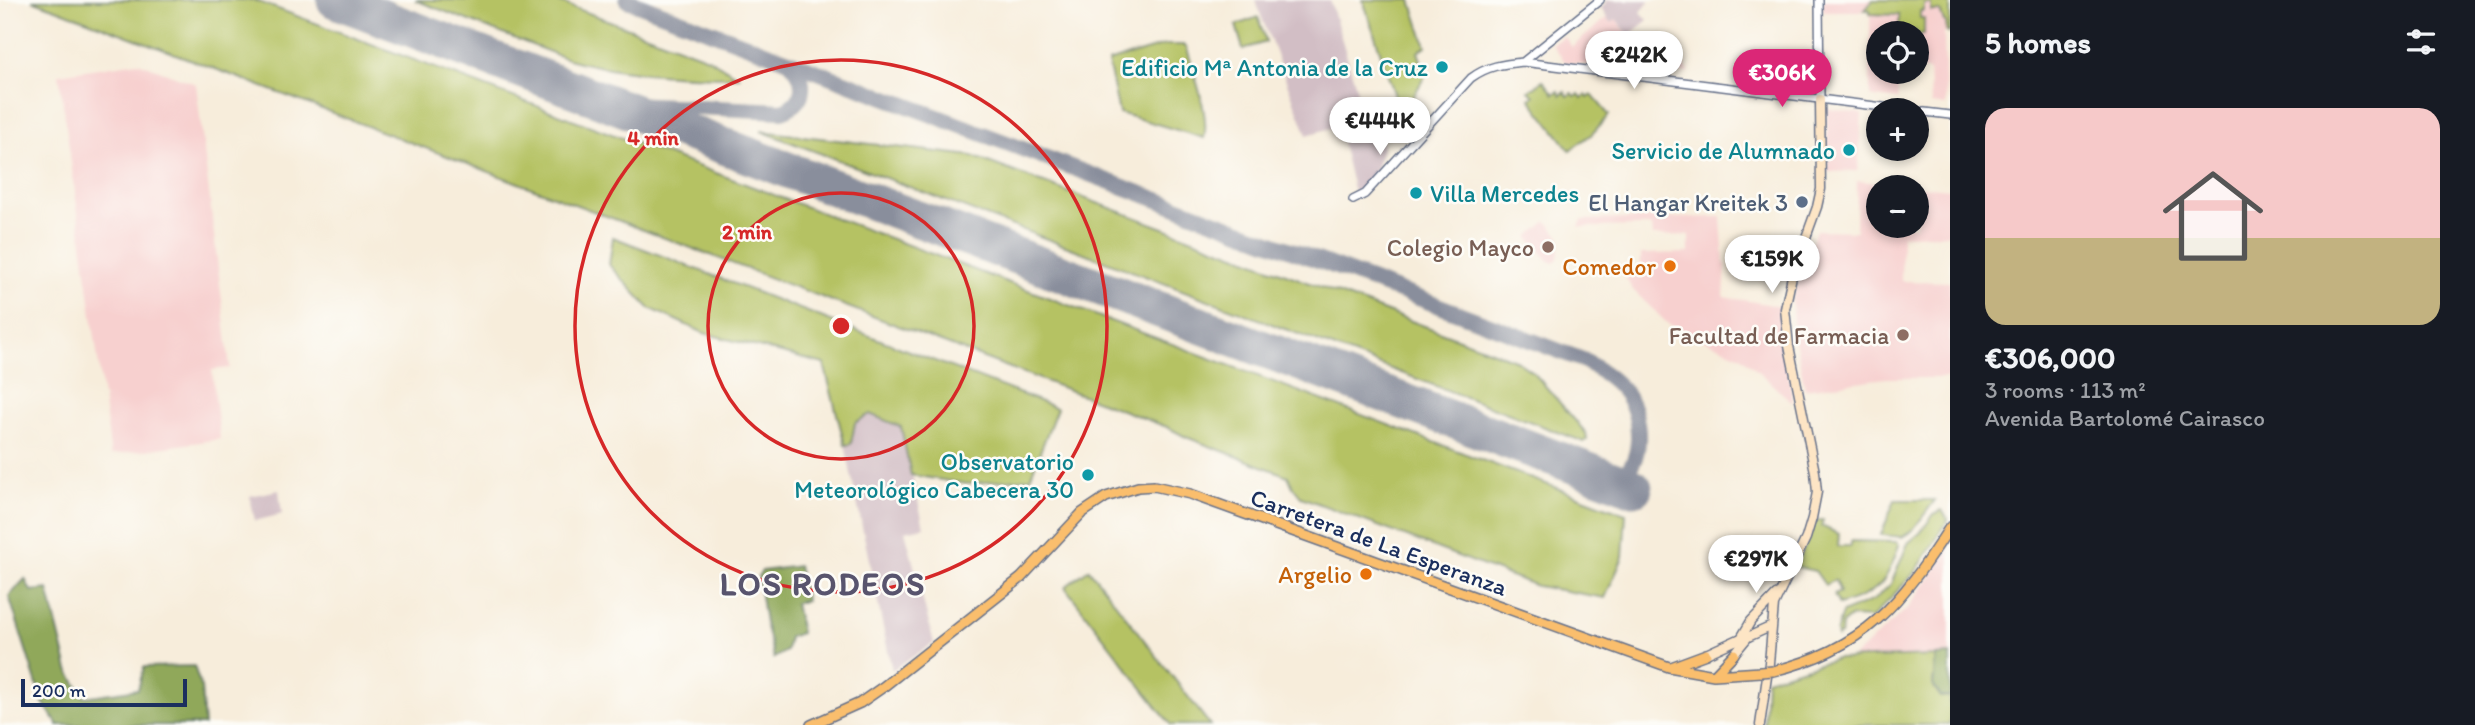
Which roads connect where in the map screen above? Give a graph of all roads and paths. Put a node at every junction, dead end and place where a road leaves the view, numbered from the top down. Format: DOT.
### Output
graph roads {
  1 [pos="1600,0"];
  2 [pos="1819,0"];
  3 [pos="1523,62"];
  4 [pos="1820,99"];
  5 [pos="1866,105"];
  6 [pos="1929,113"];
  7 [pos="1950,115"];
  8 [pos="1353,200"];
  9 [pos="1950,527"];
  10 [pos="1778,593"];
  11 [pos="1754,618"];
  12 [pos="1771,624"];
  13 [pos="1754,633"];
  14 [pos="1769,644"];
  15 [pos="1706,654"];
  16 [pos="1734,654"];
  17 [pos="1669,667"];
  18 [pos="1746,674"];
  19 [pos="1710,675"];
  20 [pos="811,725"];
  21 [pos="1760,725"];
  1 -- 3 [label="street"];
  2 -- 4 [label="street"];
  3 -- 4 [label="street"];
  3 -- 8 [label="street"];
  4 -- 5 [label="street"];
  4 -- 10 [label="main road"];
  6 -- 7 [label="street"];
  9 -- 18 [label="main road, Carretera de La Esperanza, bridge"];
  10 -- 11 [label="main road"];
  10 -- 12 [label="main road"];
  11 -- 12 [label="main road"];
  11 -- 15 [label="main road"];
  12 -- 13 [label="main road"];
  12 -- 14 [label="main road"];
  13 -- 14 [label="main road"];
  13 -- 16 [label="main road"];
  14 -- 21 [label="main road"];
  15 -- 17 [label="main road"];
  15 -- 19 [label="main road"];
  16 -- 18 [label="main road"];
  16 -- 19 [label="main road"];
  17 -- 19 [label="main road, Carretera de La Esperanza"];
  17 -- 20 [label="main road, Carretera de La Esperanza"];
  18 -- 19 [label="main road, Carretera de La Esperanza"];
}
